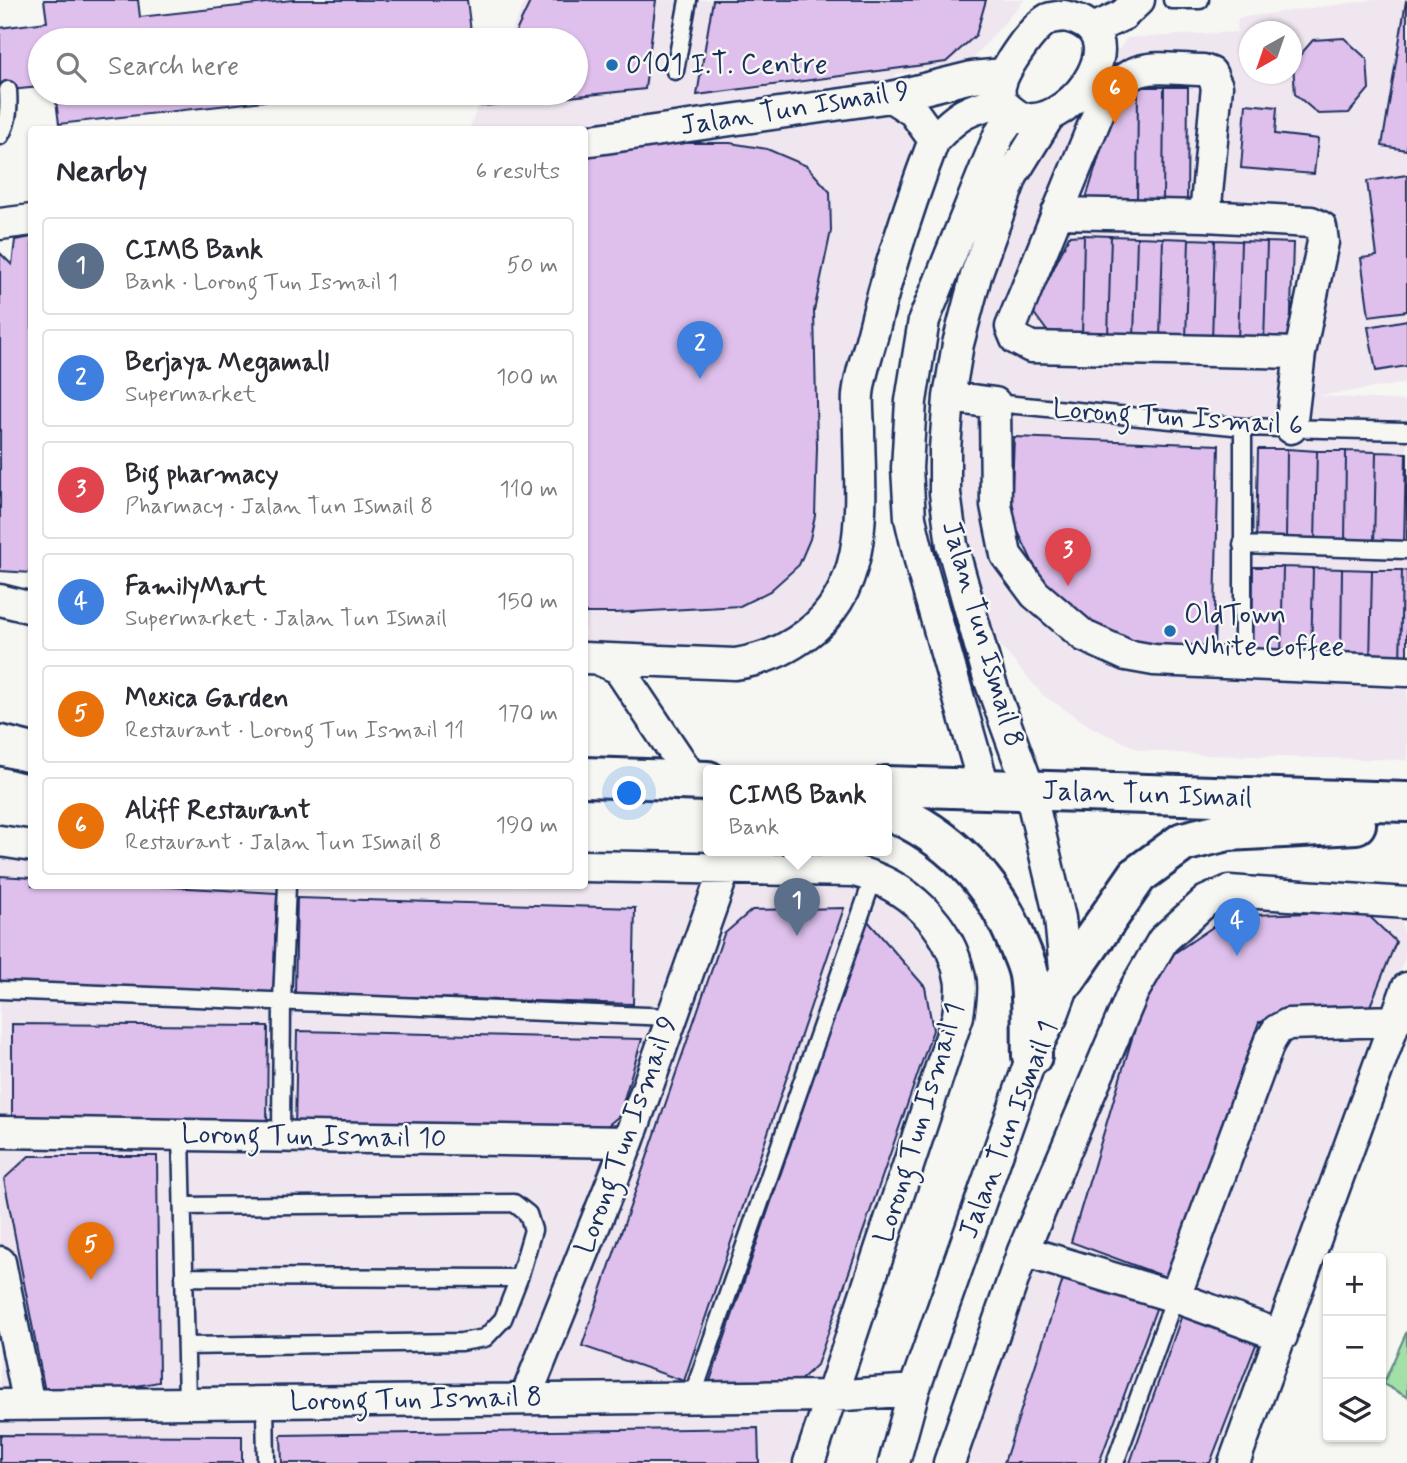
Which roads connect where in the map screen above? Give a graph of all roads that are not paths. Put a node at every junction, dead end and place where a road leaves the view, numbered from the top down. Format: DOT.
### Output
graph roads {
  1 [pos="688,0"];
  2 [pos="1139,0"];
  3 [pos="1172,0"];
  4 [pos="1200,0"];
  5 [pos="1048,10"];
  6 [pos="1093,29"];
  7 [pos="675,71"];
  8 [pos="8,90"];
  9 [pos="1094,92"];
  10 [pos="891,97"];
  11 [pos="1006,97"];
  12 [pos="1049,116"];
  13 [pos="0,136"];
  14 [pos="588,140"];
  15 [pos="934,140"];
  16 [pos="1057,213"];
  17 [pos="1205,216"];
  18 [pos="28,221"];
  19 [pos="0,225"];
  20 [pos="888,274"];
  21 [pos="939,286"];
  22 [pos="1300,353"];
  23 [pos="949,397"];
  24 [pos="995,403"];
  25 [pos="1242,427"];
  26 [pos="1291,428"];
  27 [pos="1407,432"];
  28 [pos="1242,545"];
  29 [pos="1407,550"];
  30 [pos="0,600"];
  31 [pos="28,607"];
  32 [pos="594,660"];
  33 [pos="1243,664"];
  34 [pos="1407,671"];
  35 [pos="0,746"];
  36 [pos="28,752"];
  37 [pos="588,777"];
  38 [pos="700,780"];
  39 [pos="892,786"];
  40 [pos="985,790"];
  41 [pos="1030,792"];
  42 [pos="1407,802"];
  43 [pos="1407,808"];
  44 [pos="892,812"];
  45 [pos="0,841"];
  46 [pos="28,845"];
  47 [pos="588,866"];
  48 [pos="725,868"];
  49 [pos="874,876"];
  50 [pos="287,889"];
  51 [pos="1407,903"];
  52 [pos="1066,979"];
  53 [pos="1407,988"];
  54 [pos="0,990"];
  55 [pos="282,1000"];
  56 [pos="671,1017"];
  57 [pos="1396,1021"];
  58 [pos="1032,1056"];
  59 [pos="0,1132"];
  60 [pos="181,1134"];
  61 [pos="281,1135"];
  62 [pos="628,1143"];
  63 [pos="183,1206"];
  64 [pos="1023,1251"];
  65 [pos="0,1262"];
  66 [pos="184,1277"];
  67 [pos="519,1278"];
  68 [pos="1175,1297"];
  69 [pos="1282,1336"];
  70 [pos="186,1346"];
  71 [pos="914,1390"];
  72 [pos="832,1396"];
  73 [pos="692,1397"];
  74 [pos="525,1399"];
  75 [pos="265,1402"];
  76 [pos="187,1403"];
  77 [pos="0,1405"];
  78 [pos="29,1405"];
  79 [pos="266,1463"];
  80 [pos="809,1463"];
  81 [pos="894,1463"];
  82 [pos="949,1463"];
  83 [pos="1115,1463"];
  84 [pos="1234,1463"];
  1 -- 7 [label="lane"];
  2 -- 6 [label="street"];
  3 -- 4 [label="lane"];
  5 -- 6 [label="street"];
  5 -- 11 [label="street, Jalan Tun Ismail 8"];
  6 -- 9 [label="street"];
  8 -- 13 [label="lane"];
  9 -- 12 [label="street"];
  9 -- 16 [label="street"];
  9 -- 17 [label="street"];
  10 -- 11 [label="street, Jalan Tun Ismail 9"];
  10 -- 14 [label="street, Jalan Tun Ismail 9"];
  10 -- 15 [label="street"];
  11 -- 12 [label="street"];
  11 -- 15 [label="street"];
  11 -- 21 [label="street, Jalan Tun Ismail 8"];
  12 -- 23 [label="street, Jalan Tun Ismail 8"];
  15 -- 20 [label="street"];
  16 -- 17 [label="street"];
  16 -- 22 [label="street"];
  17 -- 22 [label="street"];
  18 -- 19 [label="street"];
  20 -- 21 [label="street"];
  20 -- 32 [label="street"];
  21 -- 40 [label="street, Jalan Tun Ismail 8"];
  22 -- 26 [label="street"];
  23 -- 24 [label="street, Lorong Tun Ismail 6"];
  23 -- 41 [label="street, Jalan Tun Ismail 8"];
  24 -- 25 [label="lane, Lorong Tun Ismail 6"];
  24 -- 33 [label="street"];
  25 -- 26 [label="lane, Lorong Tun Ismail 6"];
  25 -- 28 [label="lane"];
  26 -- 27 [label="lane, Lorong Tun Ismail 6"];
  28 -- 29 [label="lane"];
  28 -- 33 [label="lane"];
  30 -- 31 [label="street"];
  32 -- 38 [label="street"];
  33 -- 34 [label="street"];
  35 -- 36 [label="main road"];
  37 -- 38 [label="main road"];
  39 -- 40 [label="main road, Jalan Tun Ismail"];
  40 -- 41 [label="main road, Jalan Tun Ismail"];
  41 -- 42 [label="main road, Jalan Tun Ismail"];
  41 -- 52 [label="street, Jalan Tun Ismail 1"];
  43 -- 52 [label="main road"];
  44 -- 58 [label="main road"];
  45 -- 46 [label="street"];
  47 -- 48 [label="street, Lorong Tun Ismail 1"];
  48 -- 49 [label="street, Lorong Tun Ismail 1"];
  48 -- 56 [label="street, Lorong Tun Ismail 9"];
  49 -- 72 [label="street, Lorong Tun Ismail 1"];
  49 -- 73 [label="lane"];
  50 -- 55 [label="lane"];
  51 -- 64 [label="street"];
  52 -- 58 [label="street, Jalan Tun Ismail 1"];
  53 -- 57 [label="street"];
  54 -- 55 [label="lane"];
  55 -- 56 [label="lane"];
  55 -- 61 [label="lane"];
  56 -- 62 [label="street, Lorong Tun Ismail 9"];
  57 -- 68 [label="street"];
  57 -- 69 [label="street"];
  58 -- 71 [label="street, Jalan Tun Ismail 1"];
  59 -- 60 [label="street, Lorong Tun Ismail 10"];
  60 -- 61 [label="street, Lorong Tun Ismail 10"];
  60 -- 63 [label="lane"];
  61 -- 62 [label="street, Lorong Tun Ismail 10"];
  62 -- 74 [label="street, Lorong Tun Ismail 9"];
  63 -- 66 [label="lane"];
  63 -- 67 [label="lane"];
  64 -- 68 [label="street"];
  64 -- 82 [label="street"];
  65 -- 78 [label="street"];
  66 -- 67 [label="lane"];
  66 -- 70 [label="lane"];
  67 -- 70 [label="lane"];
  68 -- 69 [label="street"];
  68 -- 83 [label="lane"];
  69 -- 84 [label="street"];
  70 -- 76 [label="lane"];
  71 -- 72 [label="street, Lorong Tun Ismail 8"];
  71 -- 81 [label="street, Jalan Tun Ismail 1"];
  72 -- 73 [label="street, Lorong Tun Ismail 8"];
  72 -- 80 [label="street, Lorong Tun Ismail 1"];
  73 -- 74 [label="street, Lorong Tun Ismail 8"];
  74 -- 75 [label="street, Lorong Tun Ismail 8"];
  75 -- 76 [label="street, Lorong Tun Ismail 8"];
  75 -- 79 [label="lane"];
  76 -- 78 [label="street, Lorong Tun Ismail 8"];
  77 -- 78 [label="street, Lorong Tun Ismail 8"];
}
